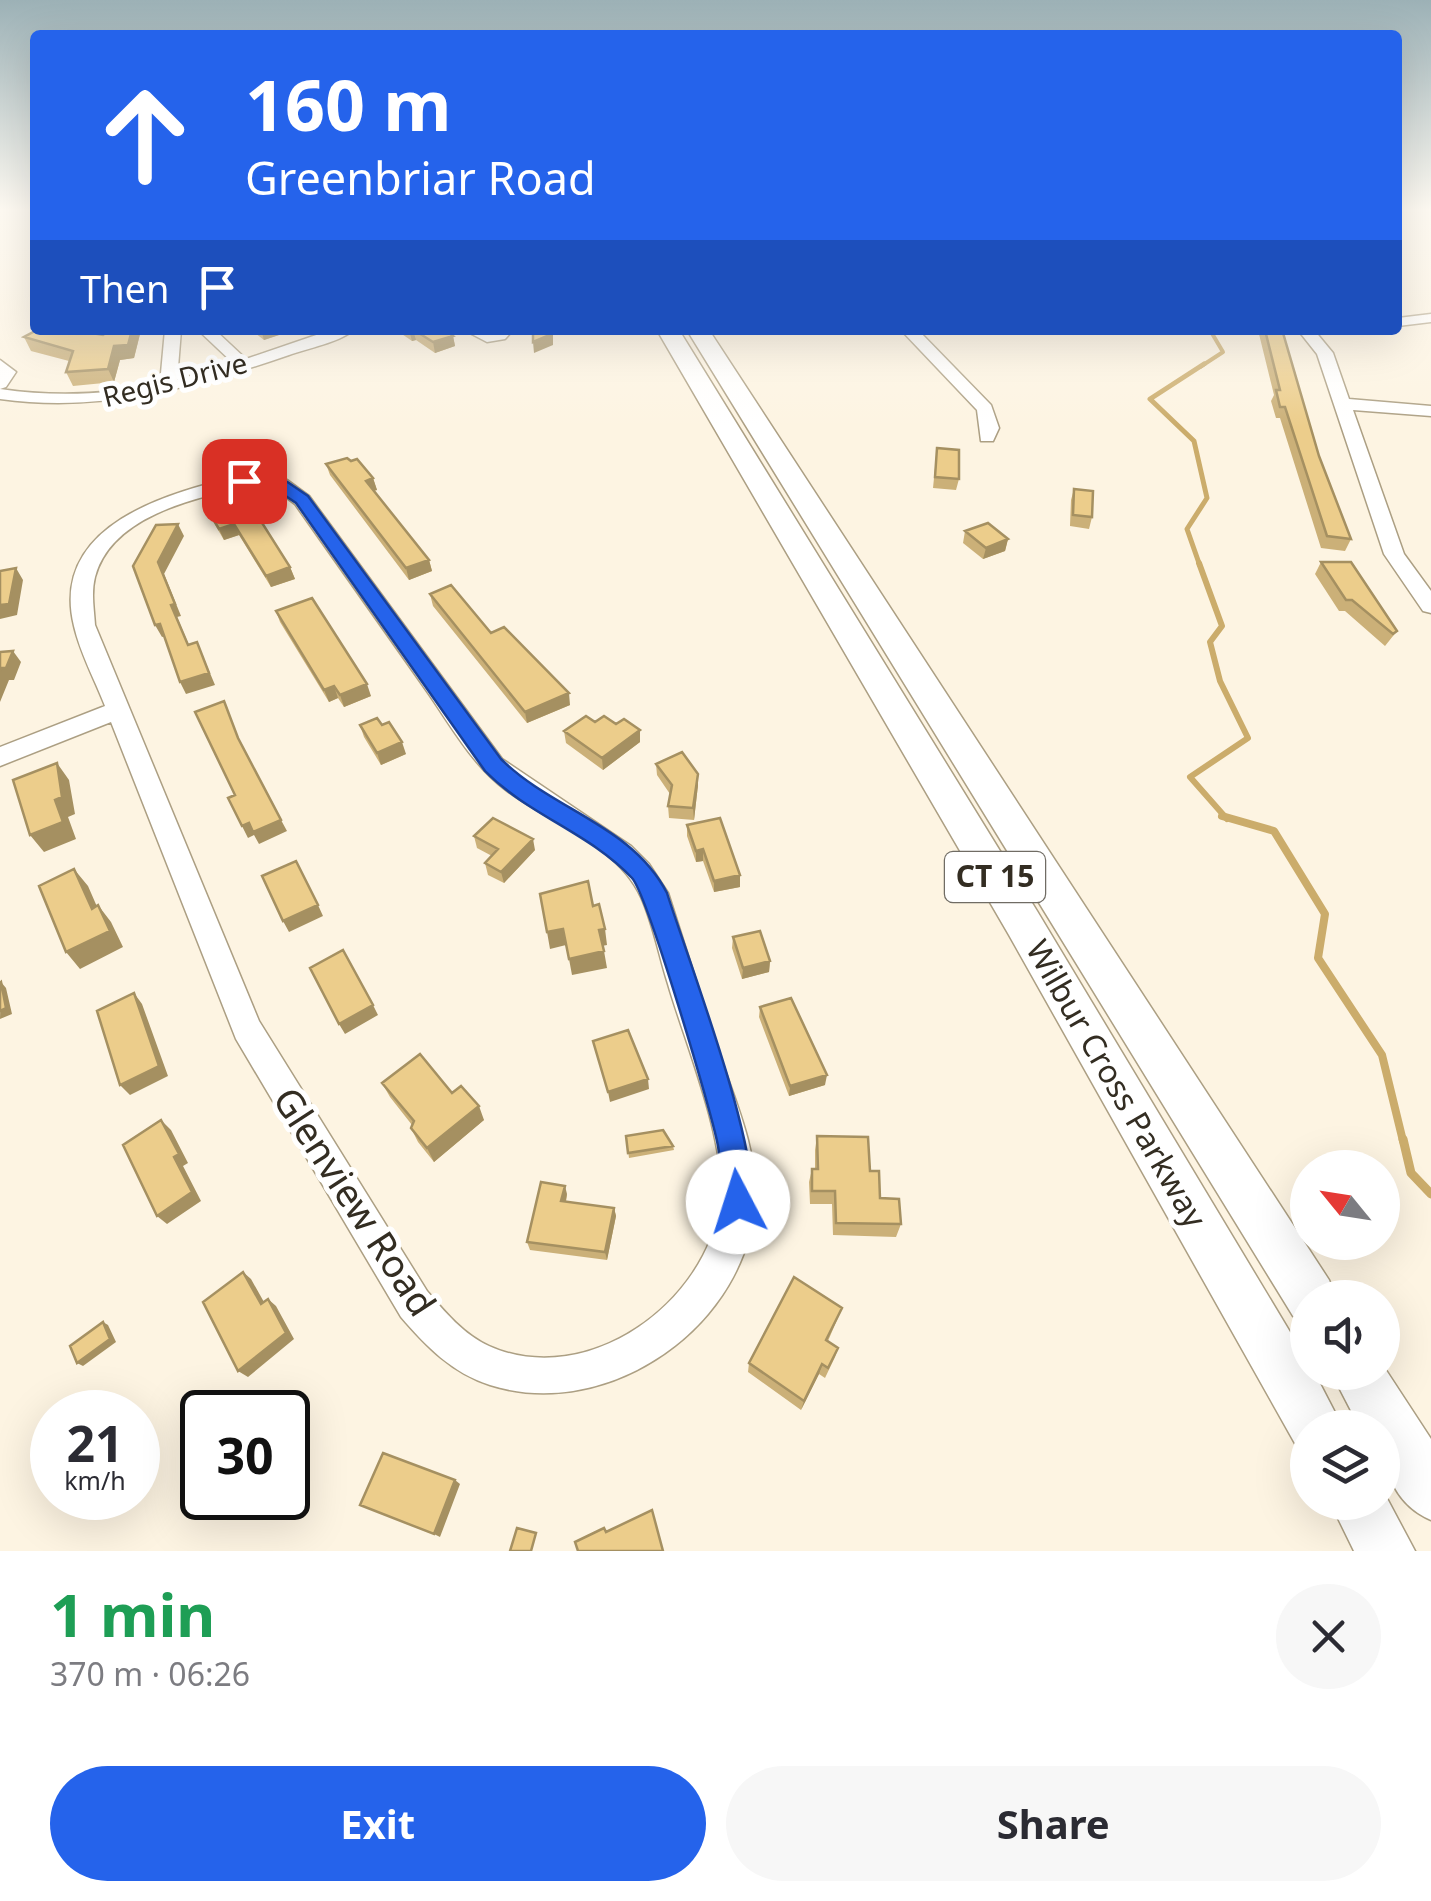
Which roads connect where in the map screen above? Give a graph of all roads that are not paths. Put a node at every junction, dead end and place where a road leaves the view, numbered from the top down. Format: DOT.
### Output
graph roads {
  1 [pos="1431,318"];
  2 [pos="1402,322"];
  3 [pos="173,335"];
  4 [pos="211,335"];
  5 [pos="331,335"];
  6 [pos="671,335"];
  7 [pos="701,335"];
  8 [pos="914,335"];
  9 [pos="1310,335"];
  10 [pos="243,364"];
  11 [pos="0,365"];
  12 [pos="0,384"];
  13 [pos="168,386"];
  14 [pos="0,394"];
  15 [pos="1344,404"];
  16 [pos="1431,411"];
  17 [pos="988,437"];
  18 [pos="1431,606"];
  19 [pos="116,711"];
  20 [pos="0,757"];
  21 [pos="1300,1280"];
  22 [pos="1369,1390"];
  23 [pos="1306,1410"];
  24 [pos="1431,1491"];
  25 [pos="1368,1520"];
  26 [pos="1386,1551"];
  1 -- 2 [label="street"];
  3 -- 13 [label="street"];
  4 -- 10 [label="street"];
  5 -- 10 [label="street, Regis Drive"];
  6 -- 23 [label="highway, Wilbur Cross Parkway / CT 15"];
  7 -- 21 [label="highway, Wilbur Cross Parkway / CT 15"];
  8 -- 17 [label="street"];
  9 -- 15 [label="street"];
  10 -- 13 [label="street, Regis Drive"];
  11 -- 12 [label="street"];
  13 -- 14 [label="street, Regis Drive"];
  15 -- 16 [label="street"];
  15 -- 18 [label="street"];
  19 -- 19 [label="street, Glenview Road"];
  19 -- 20 [label="street"];
  22 -- 24 [label="highway"];
  25 -- 26 [label="highway"];
}
